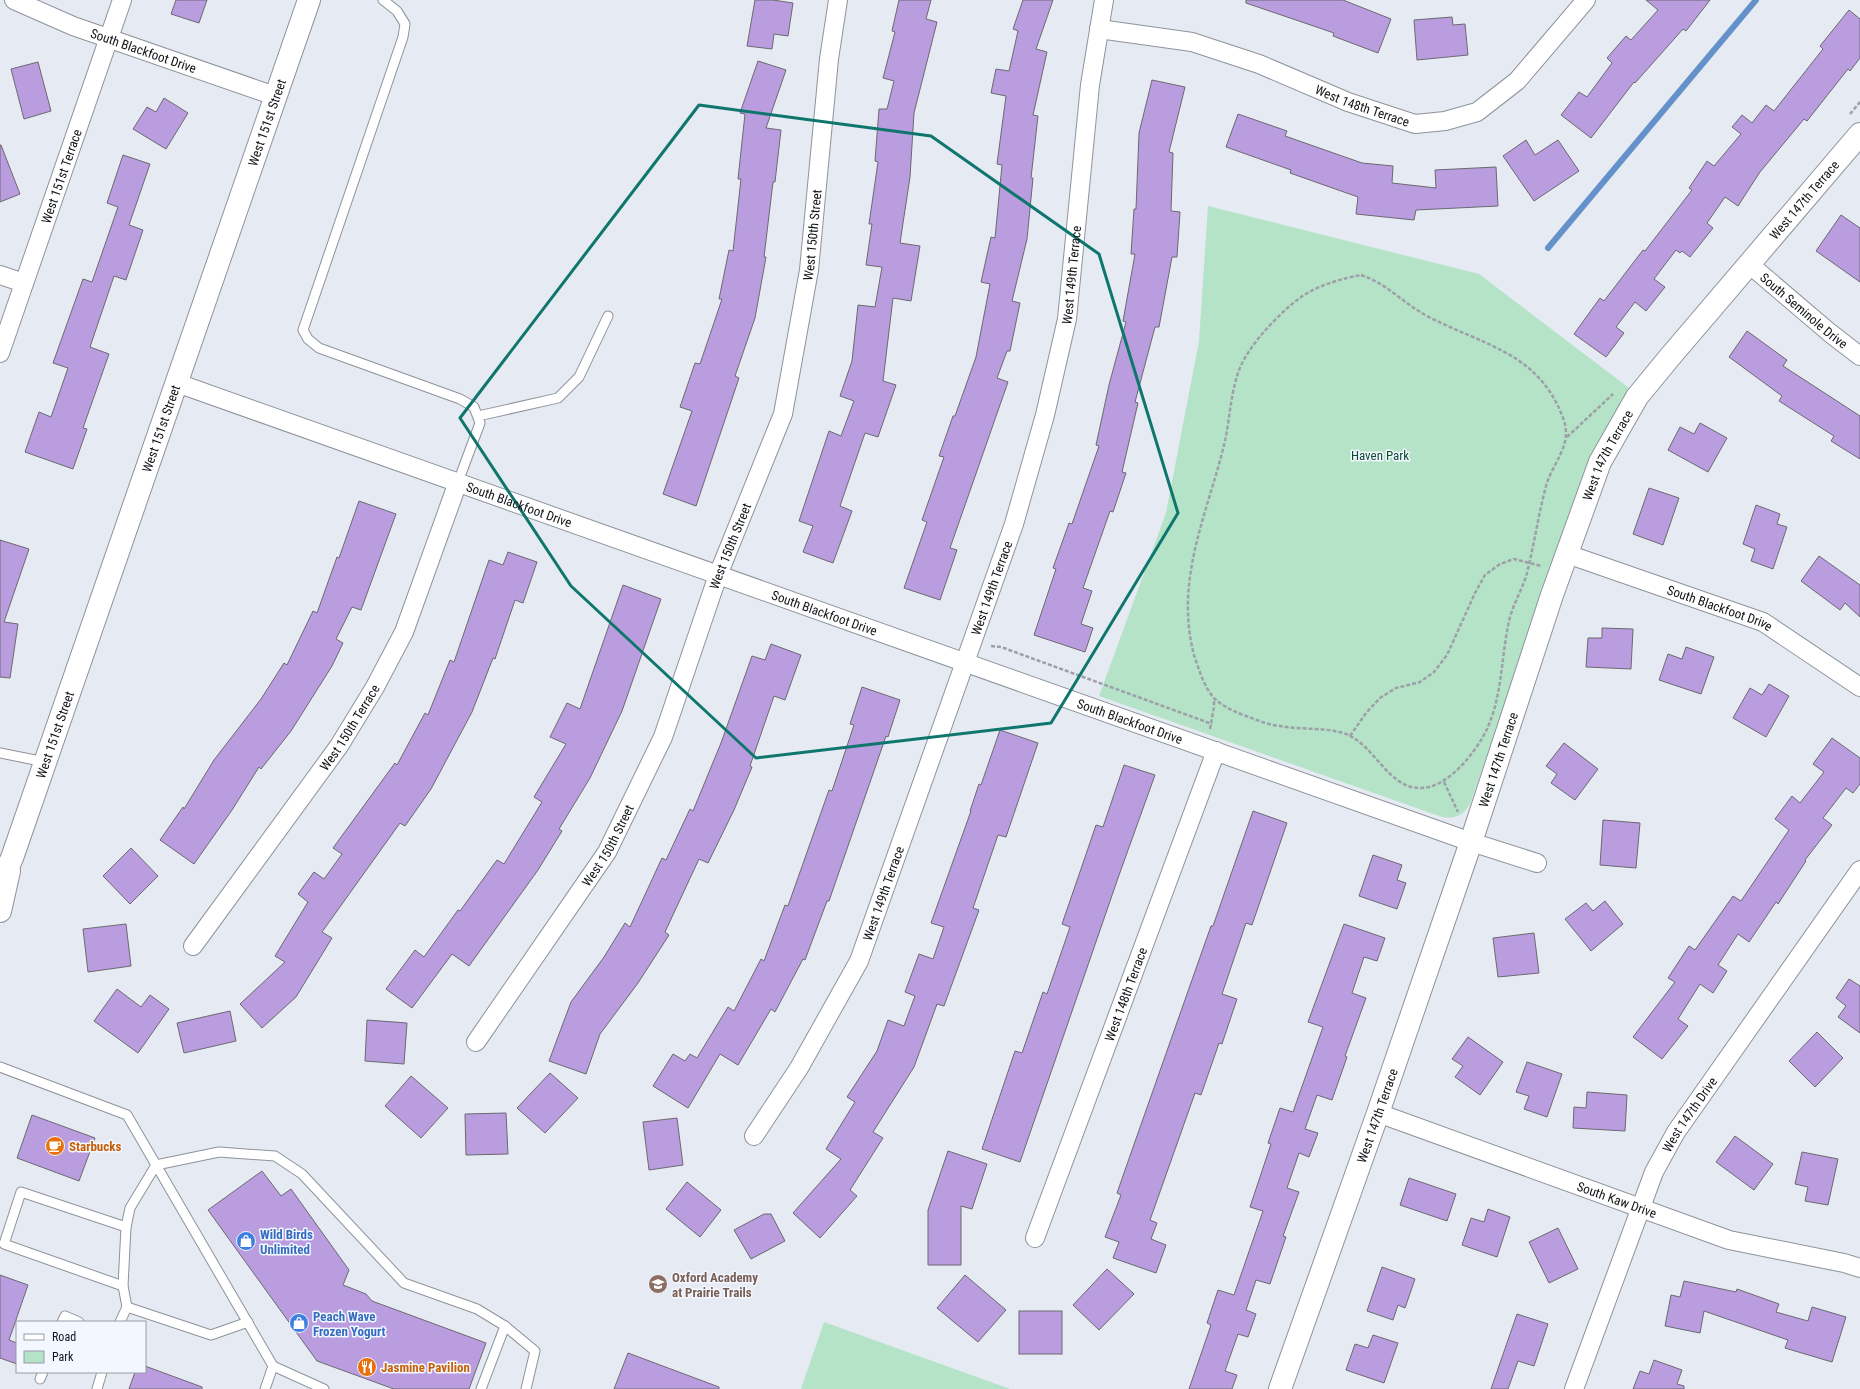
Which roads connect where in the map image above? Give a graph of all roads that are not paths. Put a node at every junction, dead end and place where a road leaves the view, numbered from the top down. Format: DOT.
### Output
graph roads {
  1 [pos="14,0"];
  2 [pos="122,0"];
  3 [pos="308,0"];
  4 [pos="383,0"];
  5 [pos="838,0"];
  6 [pos="1104,0"];
  7 [pos="1586,0"];
  8 [pos="1099,29"];
  9 [pos="108,38"];
  10 [pos="275,96"];
  11 [pos="1860,134"];
  12 [pos="1749,264"];
  13 [pos="0,275"];
  14 [pos="24,283"];
  15 [pos="608,316"];
  16 [pos="0,353"];
  17 [pos="1860,356"];
  18 [pos="177,383"];
  19 [pos="478,416"];
  20 [pos="458,482"];
  21 [pos="1563,564"];
  22 [pos="718,575"];
  23 [pos="966,662"];
  24 [pos="1860,687"];
  25 [pos="1210,749"];
  26 [pos="0,753"];
  27 [pos="45,762"];
  28 [pos="1472,842"];
  29 [pos="12,858"];
  30 [pos="1537,863"];
  31 [pos="1860,870"];
  32 [pos="0,884"];
  33 [pos="0,911"];
  34 [pos="193,946"];
  35 [pos="476,1042"];
  36 [pos="0,1067"];
  37 [pos="1378,1114"];
  38 [pos="754,1136"];
  39 [pos="156,1165"];
  40 [pos="1641,1209"];
  41 [pos="126,1227"];
  42 [pos="1035,1238"];
  43 [pos="1860,1268"];
  44 [pos="123,1286"];
  45 [pos="127,1306"];
  46 [pos="62,1321"];
  47 [pos="77,1321"];
  48 [pos="120,1321"];
  49 [pos="248,1322"];
  50 [pos="504,1326"];
  51 [pos="273,1366"];
  52 [pos="102,1373"];
  53 [pos="97,1389"];
  54 [pos="265,1389"];
  55 [pos="324,1389"];
  56 [pos="481,1389"];
  57 [pos="526,1389"];
  58 [pos="1280,1389"];
  59 [pos="1574,1389"];
  1 -- 9 [label="street, South Blackfoot Drive"];
  2 -- 9 [label="street, West 151st Terrace"];
  3 -- 10 [label="street, West 151st Street"];
  4 -- 19 [label="lane"];
  5 -- 22 [label="street, West 150th Street"];
  6 -- 8 [label="street, West 149th Terrace"];
  7 -- 8 [label="street, West 148th Terrace"];
  8 -- 23 [label="street, West 149th Terrace"];
  9 -- 10 [label="street, South Blackfoot Drive"];
  9 -- 14 [label="street, West 151st Terrace"];
  10 -- 18 [label="street, West 151st Street"];
  11 -- 12 [label="street, West 147th Terrace"];
  12 -- 17 [label="street, South Seminole Drive"];
  12 -- 21 [label="street, West 147th Terrace"];
  13 -- 14 [label="street"];
  14 -- 16 [label="street, West 151st Terrace"];
  15 -- 19 [label="lane"];
  18 -- 20 [label="street, South Blackfoot Drive"];
  18 -- 27 [label="street, West 151st Street"];
  19 -- 20 [label="lane"];
  20 -- 22 [label="street, South Blackfoot Drive"];
  20 -- 34 [label="street, West 150th Terrace"];
  21 -- 24 [label="street, South Blackfoot Drive"];
  21 -- 28 [label="street, West 147th Terrace"];
  22 -- 23 [label="street, South Blackfoot Drive"];
  22 -- 35 [label="street, West 150th Street"];
  23 -- 25 [label="street, South Blackfoot Drive"];
  23 -- 38 [label="street, West 149th Terrace"];
  25 -- 28 [label="street, South Blackfoot Drive"];
  25 -- 42 [label="street, West 148th Terrace"];
  26 -- 27 [label="lane"];
  27 -- 29 [label="street, West 151st Street"];
  28 -- 30 [label="street"];
  28 -- 37 [label="street, West 147th Terrace"];
  29 -- 32 [label="street, West 151st Street"];
  29 -- 33 [label="street, West 151st Street"];
  31 -- 40 [label="street, West 147th Drive"];
  36 -- 39 [label="lane"];
  37 -- 40 [label="street, South Kaw Drive"];
  37 -- 58 [label="street, West 147th Terrace"];
  39 -- 41 [label="lane"];
  39 -- 49 [label="lane"];
  39 -- 50 [label="lane"];
  40 -- 43 [label="street, South Kaw Drive"];
  40 -- 59 [label="street, West 147th Drive"];
  41 -- 44 [label="lane"];
  41 -- 44 [label="lane"];
  44 -- 45 [label="lane"];
  45 -- 48 [label="lane"];
  45 -- 49 [label="lane"];
  46 -- 47 [label="lane"];
  49 -- 51 [label="lane"];
  50 -- 56 [label="lane"];
  50 -- 57 [label="lane"];
  51 -- 54 [label="lane"];
  51 -- 55 [label="lane"];
  52 -- 53 [label="lane"];
}
